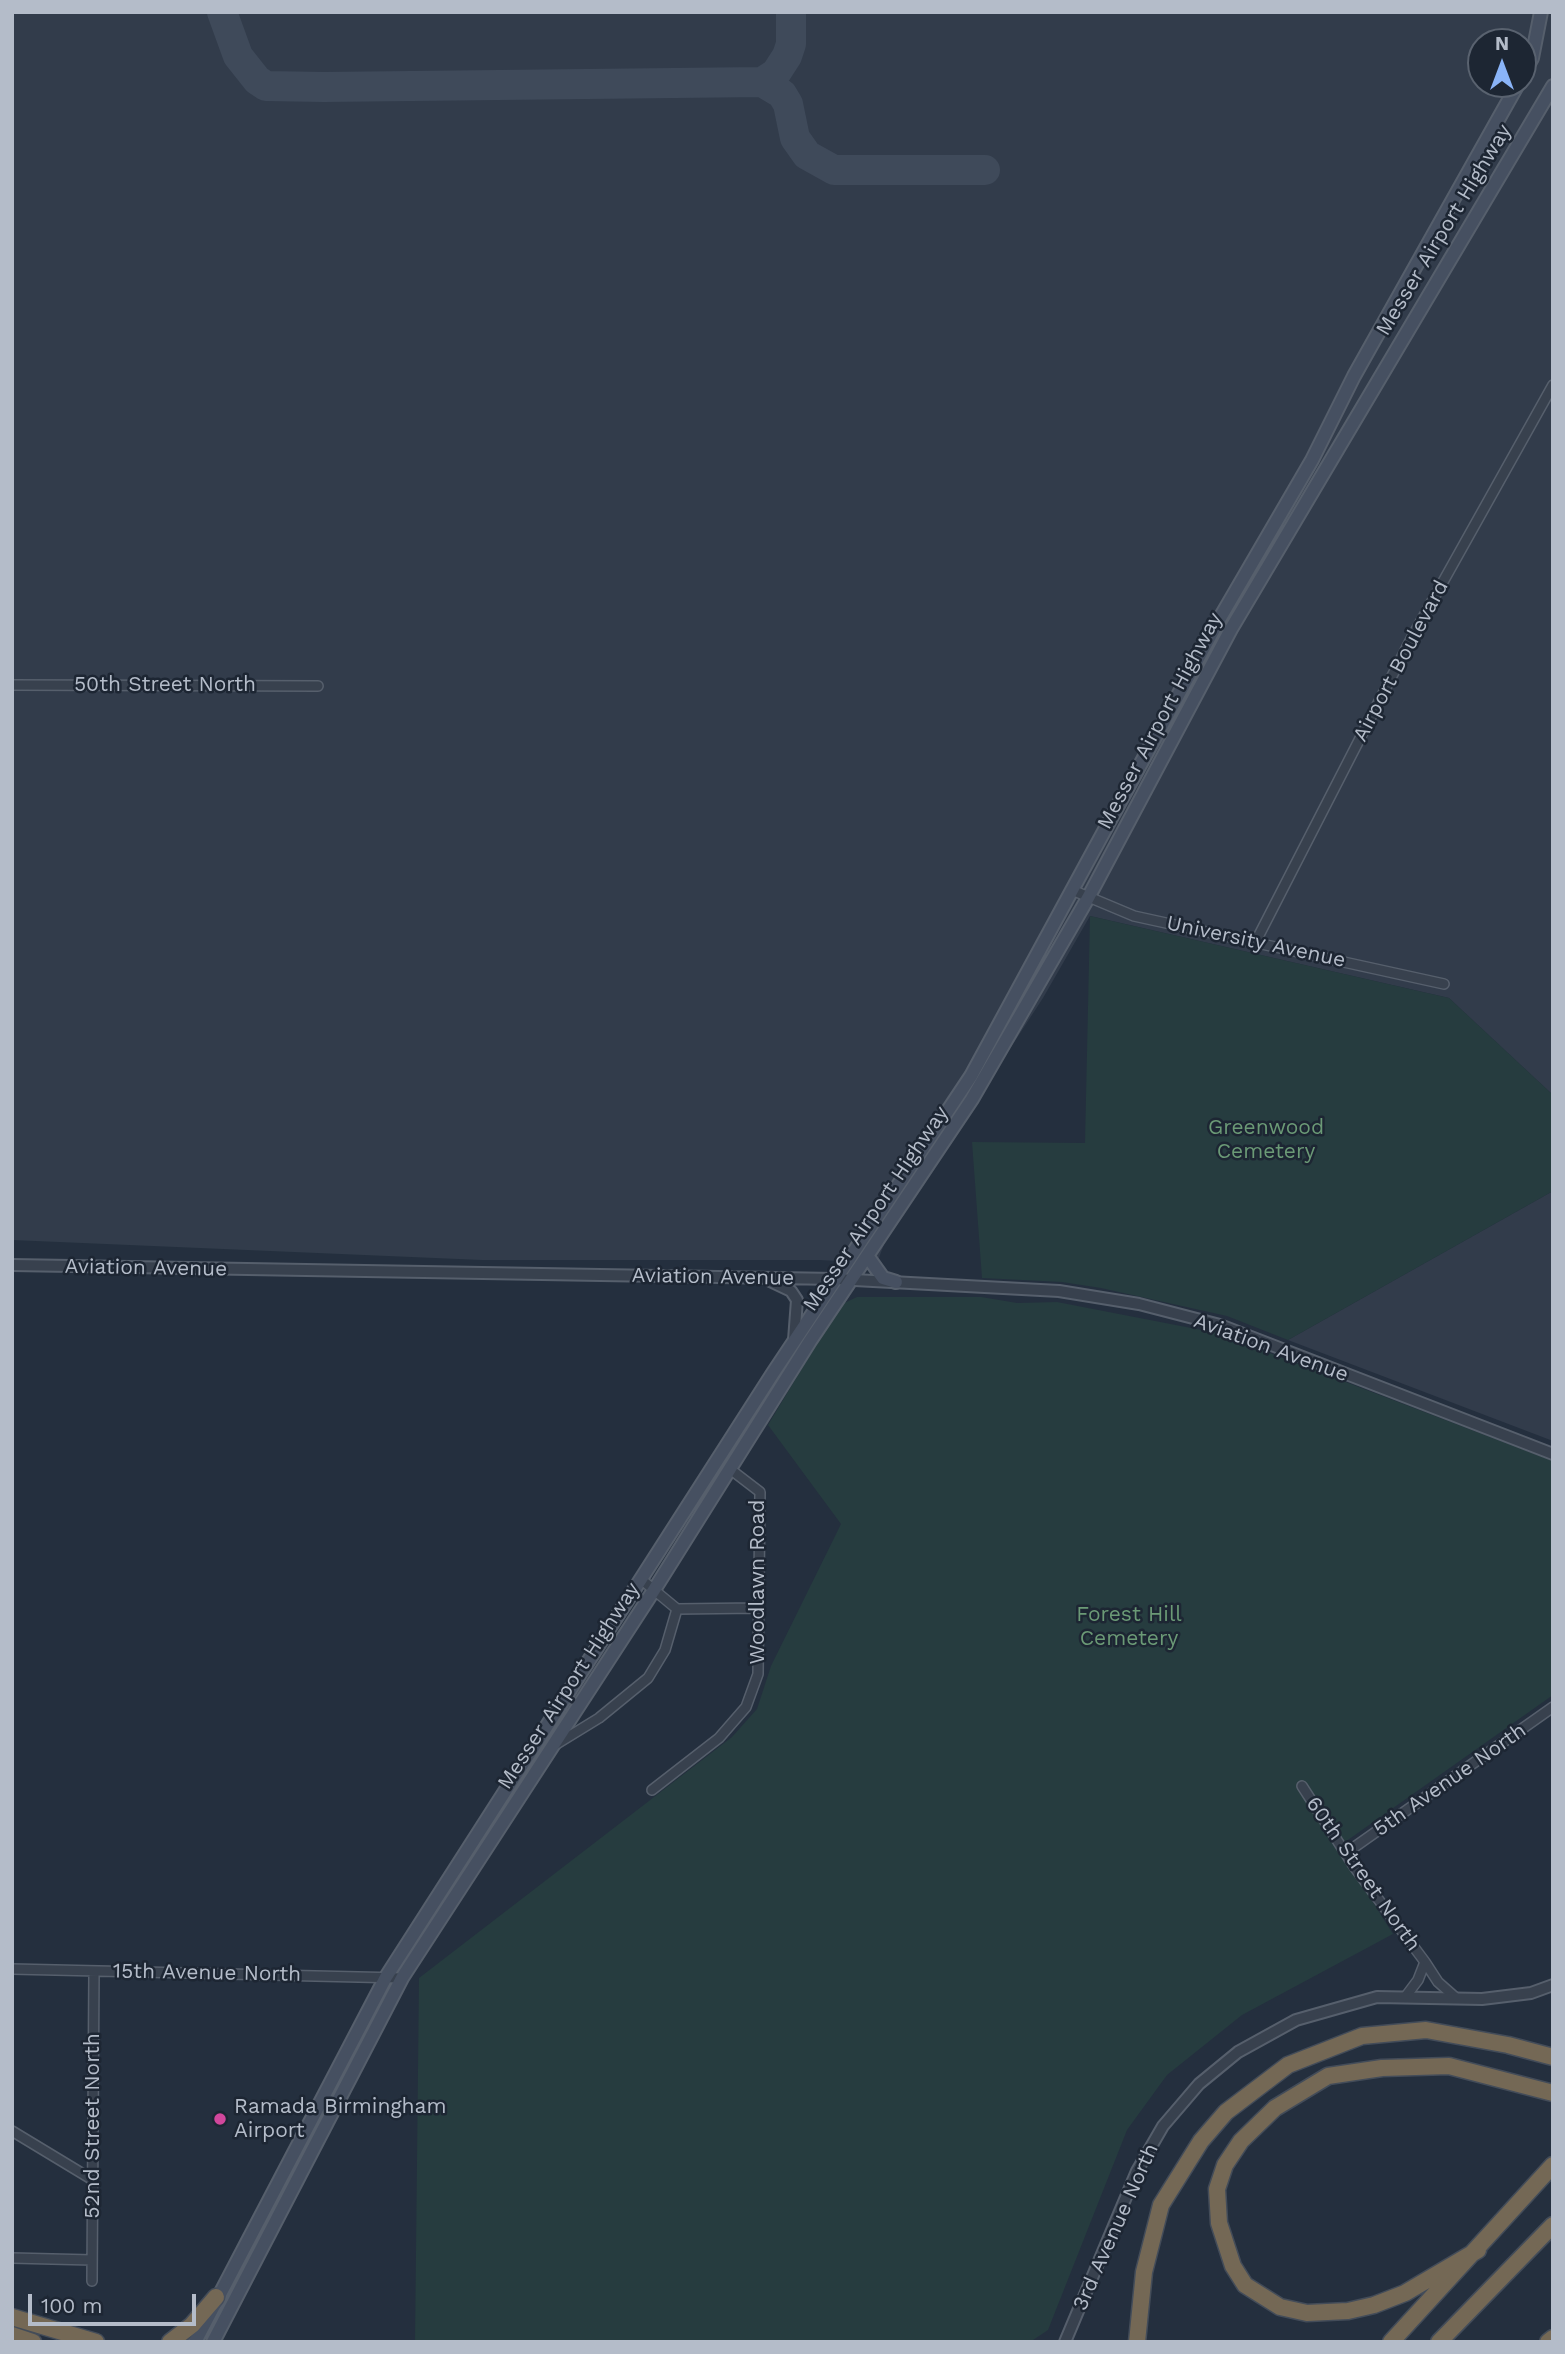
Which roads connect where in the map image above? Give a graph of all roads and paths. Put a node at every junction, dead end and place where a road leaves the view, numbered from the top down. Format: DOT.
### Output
graph roads {
  1 [pos="1541,12"];
  2 [pos="1537,32"];
  3 [pos="1553,86"];
  4 [pos="1510,98"];
  5 [pos="1553,385"];
  6 [pos="12,685"];
  7 [pos="318,686"];
  8 [pos="1072,890"];
  9 [pos="1088,898"];
  10 [pos="1256,942"];
  11 [pos="1444,984"];
  12 [pos="868,1256"];
  13 [pos="12,1265"];
  14 [pos="750,1278"];
  15 [pos="836,1279"];
  16 [pos="853,1280"];
  17 [pos="896,1282"];
  18 [pos="793,1343"];
  19 [pos="1553,1454"];
  20 [pos="730,1469"];
  21 [pos="642,1580"];
  22 [pos="654,1590"];
  23 [pos="757,1608"];
  24 [pos="677,1609"];
  25 [pos="1553,1707"];
  26 [pos="552,1747"];
  27 [pos="1302,1786"];
  28 [pos="652,1790"];
  29 [pos="1346,1853"];
  30 [pos="1425,1962"];
  31 [pos="12,1969"];
  32 [pos="94,1971"];
  33 [pos="386,1977"];
  34 [pos="402,1978"];
  35 [pos="1553,1985"];
  36 [pos="1406,1996"];
  37 [pos="1455,1997"];
  38 [pos="1553,2057"];
  39 [pos="1553,2093"];
  40 [pos="12,2131"];
  41 [pos="1553,2165"];
  42 [pos="93,2180"];
  43 [pos="1553,2225"];
  44 [pos="1478,2250"];
  45 [pos="12,2258"];
  46 [pos="92,2260"];
  47 [pos="92,2281"];
  48 [pos="216,2297"];
  49 [pos="17,2318"];
  50 [pos="12,2335"];
  51 [pos="1553,2338"];
  52 [pos="33,2342"];
  53 [pos="78,2342"];
  54 [pos="96,2342"];
  55 [pos="170,2342"];
  56 [pos="195,2342"];
  57 [pos="213,2342"];
  58 [pos="1065,2342"];
  59 [pos="1138,2342"];
  60 [pos="1391,2342"];
  61 [pos="1439,2342"];
  62 [pos="1548,2342"];
  1 -- 2 [label="main road"];
  3 -- 9 [label="main road, Messer Airport Highway"];
  4 -- 8 [label="main road, Messer Airport Highway"];
  5 -- 10 [label="street, Airport Boulevard"];
  6 -- 7 [label="street, 50th Street North"];
  8 -- 9 [label="street, University Avenue"];
  8 -- 15 [label="main road, Messer Airport Highway"];
  9 -- 10 [label="street, University Avenue"];
  9 -- 12 [label="main road, Messer Airport Highway"];
  10 -- 11 [label="street, University Avenue"];
  12 -- 16 [label="main road, Messer Airport Highway"];
  12 -- 17 [label="main road"];
  13 -- 14 [label="street, Aviation Avenue"];
  14 -- 15 [label="street, Aviation Avenue"];
  14 -- 18 [label="street"];
  15 -- 16 [label="street, Aviation Avenue"];
  15 -- 18 [label="main road, Messer Airport Highway"];
  16 -- 17 [label="street, Aviation Avenue"];
  16 -- 20 [label="main road, Messer Airport Highway"];
  17 -- 19 [label="street, Aviation Avenue"];
  18 -- 21 [label="main road, Messer Airport Highway"];
  20 -- 22 [label="main road, Messer Airport Highway"];
  20 -- 23 [label="street, Woodlawn Road"];
  21 -- 22 [label="street"];
  21 -- 33 [label="main road, Messer Airport Highway"];
  22 -- 24 [label="street"];
  22 -- 26 [label="main road, Messer Airport Highway"];
  23 -- 24 [label="street"];
  23 -- 28 [label="street, Woodlawn Road"];
  24 -- 26 [label="street"];
  25 -- 29 [label="street, 5th Avenue North"];
  26 -- 34 [label="main road, Messer Airport Highway"];
  27 -- 29 [label="street, 60th Street North"];
  29 -- 30 [label="street, 60th Street North"];
  30 -- 36 [label="street, 60th Street North"];
  30 -- 37 [label="street, 60th Street North"];
  31 -- 32 [label="street, 15th Avenue North"];
  32 -- 33 [label="street, 15th Avenue North"];
  32 -- 42 [label="street, 52nd Street North"];
  33 -- 34 [label="street, 15th Avenue North"];
  33 -- 48 [label="main road, Messer Airport Highway"];
  34 -- 57 [label="main road, Messer Airport Highway"];
  35 -- 37 [label="street, 3rd Avenue North"];
  36 -- 37 [label="street, 3rd Avenue North"];
  36 -- 58 [label="street, 3rd Avenue North"];
  38 -- 59 [label="highway"];
  39 -- 44 [label="highway"];
  40 -- 42 [label="street"];
  41 -- 44 [label="highway"];
  42 -- 46 [label="street, 52nd Street North"];
  43 -- 61 [label="highway"];
  44 -- 60 [label="highway"];
  45 -- 46 [label="street"];
  46 -- 47 [label="street, 52nd Street North"];
  48 -- 55 [label="highway"];
  48 -- 56 [label="main road, Messer Airport Highway"];
  49 -- 53 [label="highway"];
  49 -- 54 [label="highway"];
  50 -- 52 [label="highway"];
  51 -- 62 [label="highway"];
}
